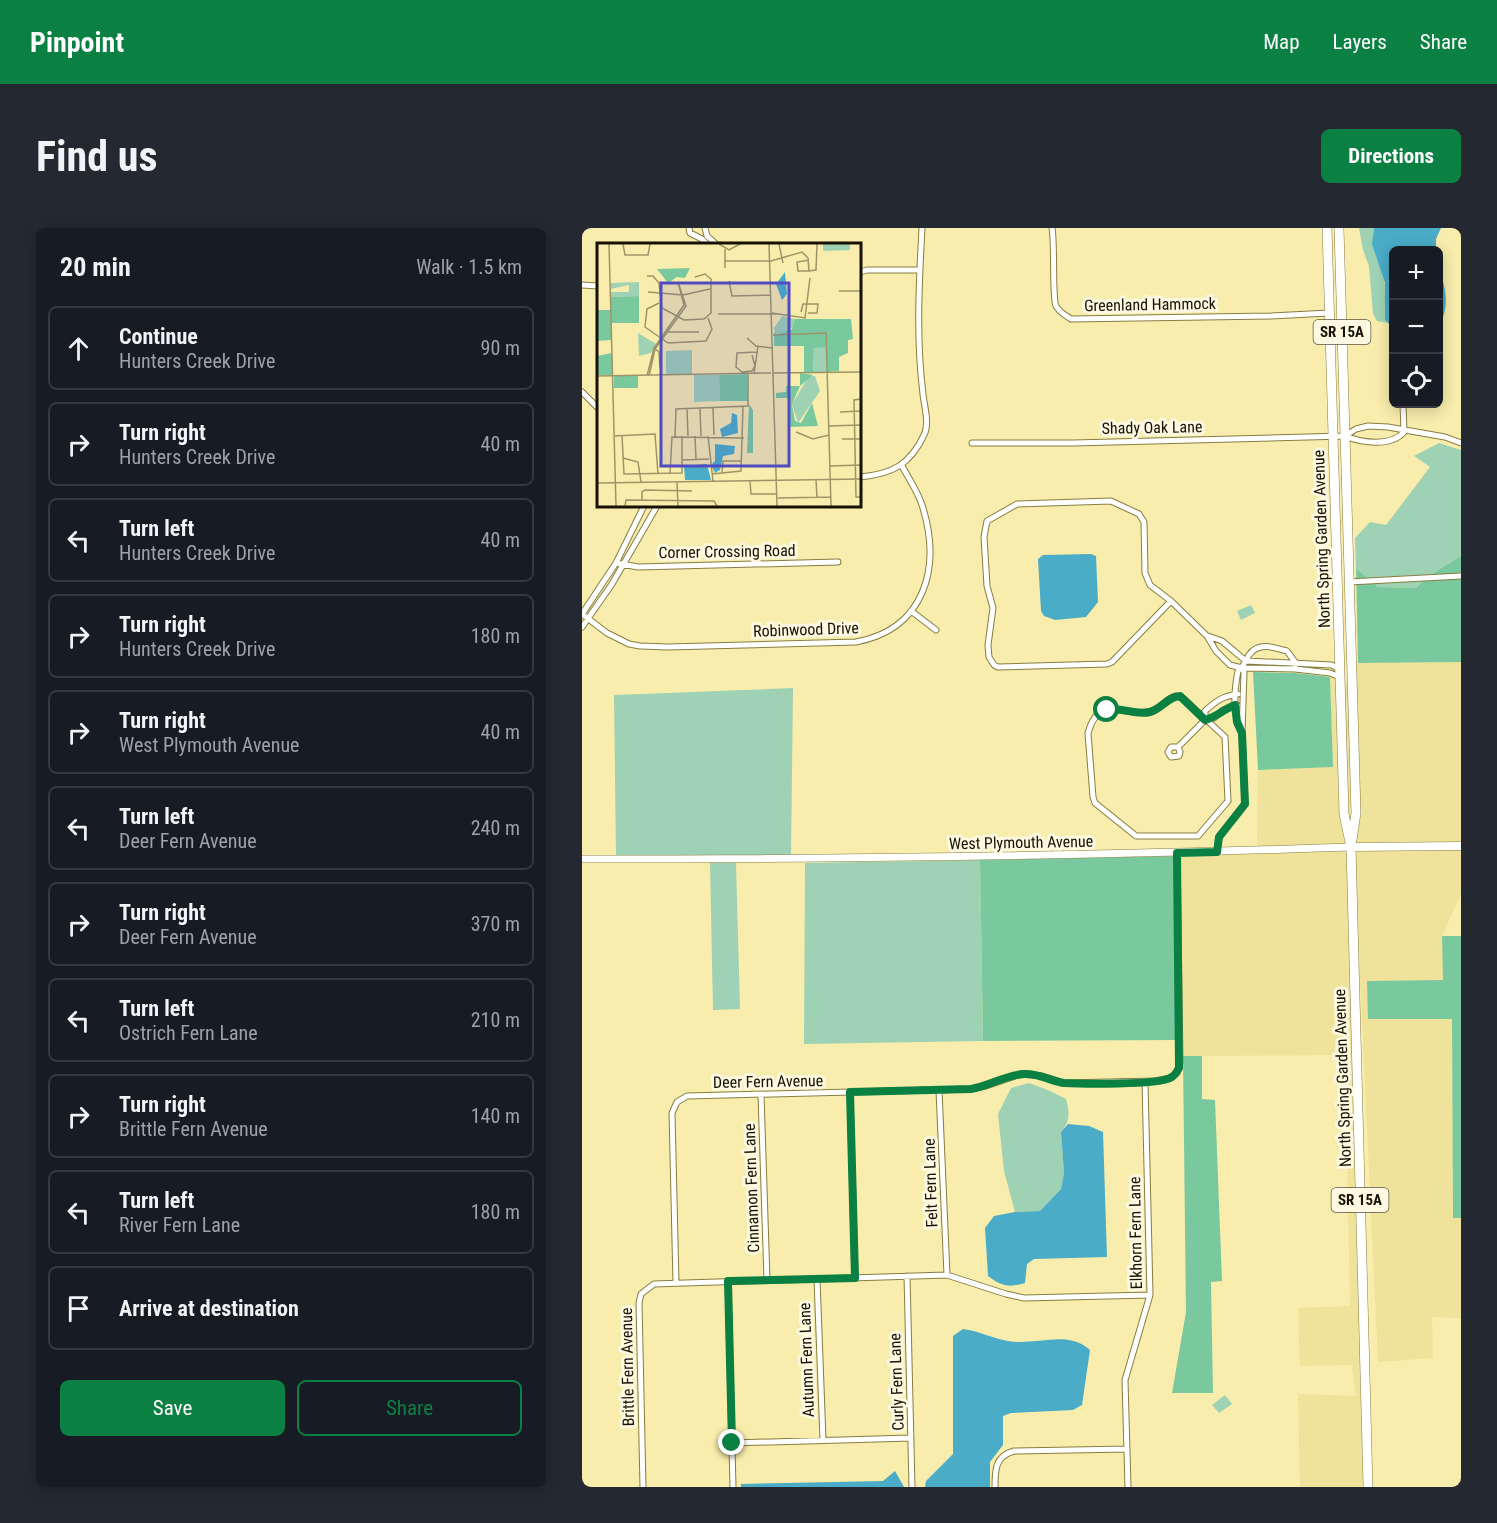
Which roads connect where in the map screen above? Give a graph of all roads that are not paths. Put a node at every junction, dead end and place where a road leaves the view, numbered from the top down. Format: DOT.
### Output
graph roads {
  1 [pos="689,228"];
  2 [pos="705,228"];
  3 [pos="922,228"];
  4 [pos="1052,228"];
  5 [pos="1327,228"];
  6 [pos="1339,228"];
  7 [pos="706,243"];
  8 [pos="715,243"];
  9 [pos="920,270"];
  10 [pos="861,272"];
  11 [pos="582,285"];
  12 [pos="597,286"];
  13 [pos="1329,313"];
  14 [pos="582,392"];
  15 [pos="597,407"];
  16 [pos="1403,408"];
  17 [pos="1380,427"];
  18 [pos="1404,432"];
  19 [pos="1332,436"];
  20 [pos="1345,436"];
  21 [pos="1381,441"];
  22 [pos="972,442"];
  23 [pos="1461,442"];
  24 [pos="902,466"];
  25 [pos="861,477"];
  26 [pos="644,507"];
  27 [pos="656,507"];
  28 [pos="838,562"];
  29 [pos="616,563"];
  30 [pos="623,566"];
  31 [pos="1461,576"];
  32 [pos="1349,582"];
  33 [pos="1171,602"];
  34 [pos="911,611"];
  35 [pos="582,614"];
  36 [pos="589,619"];
  37 [pos="582,627"];
  38 [pos="936,630"];
  39 [pos="1207,636"];
  40 [pos="1233,651"];
  41 [pos="1339,651"];
  42 [pos="1225,660"];
  43 [pos="1246,661"];
  44 [pos="1295,666"];
  45 [pos="1242,668"];
  46 [pos="1352,670"];
  47 [pos="1340,674"];
  48 [pos="1352,688"];
  49 [pos="1243,693"];
  50 [pos="1236,694"];
  51 [pos="1222,698"];
  52 [pos="1243,704"];
  53 [pos="1235,705"];
  54 [pos="1226,709"];
  55 [pos="1205,720"];
  56 [pos="1242,733"];
  57 [pos="1178,747"];
  58 [pos="1461,846"];
  59 [pos="1351,848"];
  60 [pos="1217,852"];
  61 [pos="1177,853"];
  62 [pos="582,860"];
  63 [pos="1145,1082"];
  64 [pos="939,1089"];
  65 [pos="850,1092"];
  66 [pos="761,1095"];
  67 [pos="947,1275"];
  68 [pos="907,1276"];
  69 [pos="855,1278"];
  70 [pos="818,1279"];
  71 [pos="768,1280"];
  72 [pos="728,1281"];
  73 [pos="676,1283"];
  74 [pos="1150,1295"];
  75 [pos="911,1438"];
  76 [pos="823,1440"];
  77 [pos="732,1443"];
  78 [pos="1127,1449"];
  79 [pos="643,1487"];
  80 [pos="733,1487"];
  81 [pos="912,1487"];
  82 [pos="995,1487"];
  83 [pos="1128,1487"];
  84 [pos="1368,1487"];
  1 -- 7 [label="street"];
  2 -- 8 [label="street"];
  3 -- 9 [label="street"];
  4 -- 13 [label="street, Greenland Hammock"];
  5 -- 13 [label="highway, North Spring Garden Avenue / SR 15A"];
  6 -- 20 [label="highway, North Spring Garden Avenue / SR 15A"];
  9 -- 10 [label="street"];
  9 -- 24 [label="street"];
  11 -- 12 [label="street"];
  13 -- 19 [label="highway, North Spring Garden Avenue / SR 15A"];
  14 -- 15 [label="street"];
  16 -- 18 [label="street"];
  17 -- 18 [label="street"];
  17 -- 20 [label="street"];
  17 -- 21 [label="street"];
  18 -- 21 [label="street"];
  18 -- 23 [label="street"];
  19 -- 20 [label="street, Shady Oak Lane"];
  19 -- 22 [label="street, Shady Oak Lane"];
  19 -- 41 [label="highway, North Spring Garden Avenue / SR 15A"];
  20 -- 21 [label="street"];
  20 -- 32 [label="highway, North Spring Garden Avenue / SR 15A"];
  24 -- 25 [label="street"];
  24 -- 34 [label="street, Robinwood Drive"];
  26 -- 29 [label="street"];
  27 -- 30 [label="street"];
  28 -- 30 [label="street, Corner Crossing Road"];
  29 -- 30 [label="street, Corner Crossing Road"];
  29 -- 35 [label="street"];
  30 -- 36 [label="street"];
  31 -- 32 [label="street"];
  32 -- 46 [label="highway, North Spring Garden Avenue / SR 15A"];
  33 -- 33 [label="street"];
  33 -- 39 [label="street"];
  34 -- 36 [label="street, Robinwood Drive"];
  34 -- 38 [label="street"];
  35 -- 36 [label="street, Robinwood Drive"];
  36 -- 37 [label="street"];
  39 -- 40 [label="street"];
  39 -- 42 [label="street"];
  40 -- 42 [label="street"];
  40 -- 43 [label="street"];
  41 -- 46 [label="highway"];
  41 -- 47 [label="highway, North Spring Garden Avenue / SR 15A"];
  42 -- 45 [label="street"];
  43 -- 44 [label="street"];
  43 -- 44 [label="street"];
  43 -- 45 [label="street"];
  44 -- 45 [label="street"];
  44 -- 47 [label="street"];
  45 -- 49 [label="street"];
  45 -- 50 [label="street"];
  46 -- 48 [label="highway, North Spring Garden Avenue / SR 15A"];
  47 -- 48 [label="highway"];
  47 -- 59 [label="highway, North Spring Garden Avenue / SR 15A"];
  48 -- 59 [label="highway, North Spring Garden Avenue / SR 15A"];
  49 -- 50 [label="street"];
  49 -- 52 [label="street"];
  50 -- 51 [label="street"];
  50 -- 53 [label="street"];
  51 -- 54 [label="street"];
  51 -- 55 [label="street"];
  52 -- 53 [label="street"];
  52 -- 56 [label="street"];
  53 -- 54 [label="street"];
  53 -- 56 [label="street"];
  54 -- 55 [label="street"];
  55 -- 55 [label="street"];
  55 -- 57 [label="street"];
  56 -- 60 [label="street"];
  58 -- 59 [label="main road, West Plymouth Avenue"];
  59 -- 60 [label="street, West Plymouth Avenue"];
  59 -- 84 [label="highway, North Spring Garden Avenue / SR 15A"];
  60 -- 61 [label="street, West Plymouth Avenue"];
  61 -- 62 [label="street, West Plymouth Avenue"];
  61 -- 63 [label="street, Deer Fern Avenue"];
  63 -- 64 [label="street, Deer Fern Avenue"];
  63 -- 74 [label="street, Elkhorn Fern Lane"];
  64 -- 65 [label="street, Deer Fern Avenue"];
  64 -- 67 [label="street, Felt Fern Lane"];
  65 -- 66 [label="street, Deer Fern Avenue"];
  65 -- 69 [label="street"];
  66 -- 71 [label="street, Cinnamon Fern Lane"];
  66 -- 73 [label="street, Deer Fern Avenue"];
  67 -- 68 [label="street, Brittle Fern Avenue"];
  67 -- 74 [label="street, Brittle Fern Avenue"];
  68 -- 69 [label="street, Brittle Fern Avenue"];
  68 -- 75 [label="street, Curly Fern Lane"];
  69 -- 70 [label="street, Brittle Fern Avenue"];
  70 -- 71 [label="street, Brittle Fern Avenue"];
  70 -- 76 [label="street, Autumn Fern Lane"];
  71 -- 72 [label="street, Brittle Fern Avenue"];
  72 -- 73 [label="street, Brittle Fern Avenue"];
  72 -- 77 [label="street"];
  73 -- 79 [label="street, Brittle Fern Avenue"];
  74 -- 78 [label="street, Elkhorn Fern Lane"];
  75 -- 76 [label="street"];
  75 -- 81 [label="street, Curly Fern Lane"];
  76 -- 77 [label="street"];
  77 -- 80 [label="street"];
  78 -- 82 [label="street"];
  78 -- 83 [label="street, Elkhorn Fern Lane"];
}
